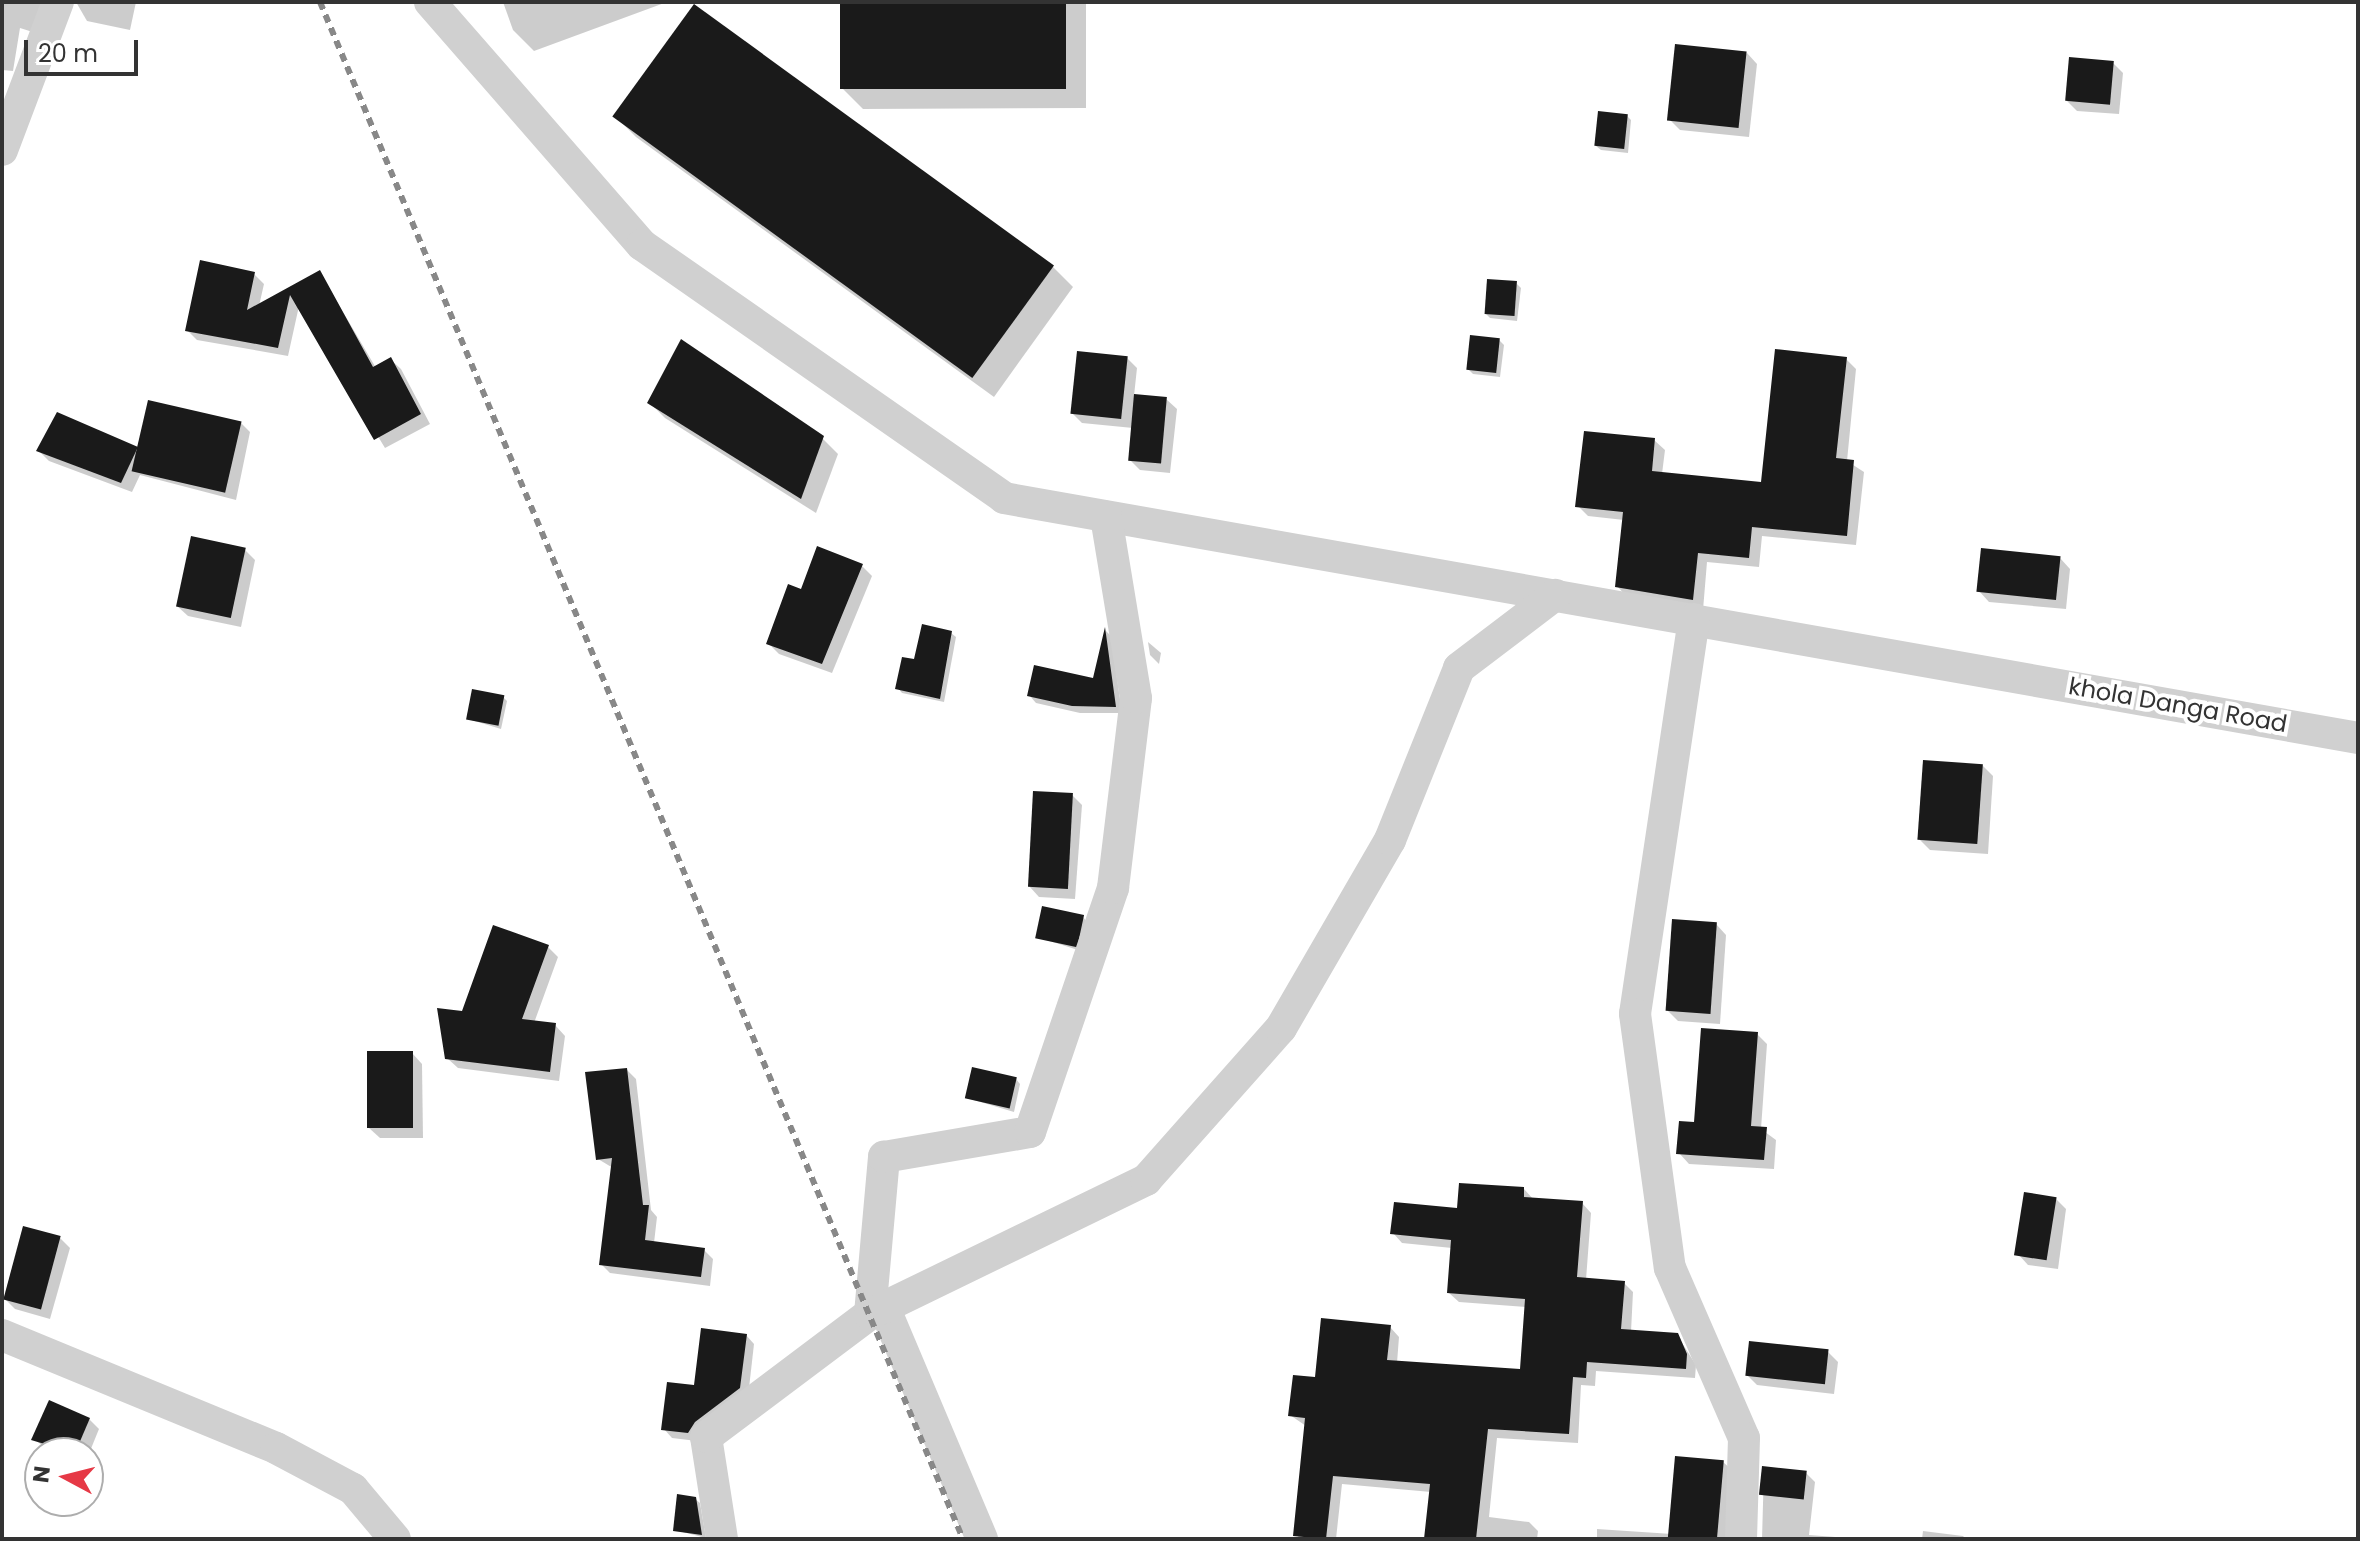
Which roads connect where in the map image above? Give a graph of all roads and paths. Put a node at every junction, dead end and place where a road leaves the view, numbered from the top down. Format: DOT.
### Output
graph roads {
  1 [pos="58,2"];
  2 [pos="430,2"];
  3 [pos="2,150"];
  4 [pos="1106,516"];
  5 [pos="1555,595"];
  6 [pos="1694,619"];
  7 [pos="2358,738"];
  8 [pos="877,1311"];
  9 [pos="2,1335"];
  10 [pos="395,1539"];
  11 [pos="722,1539"];
  12 [pos="982,1539"];
  13 [pos="1741,1539"];
  1 -- 3 [label="street"];
  2 -- 4 [label="street, khola Danga Road"];
  4 -- 5 [label="street, khola Danga Road"];
  4 -- 8 [label="street"];
  5 -- 6 [label="street, khola Danga Road"];
  5 -- 8 [label="street"];
  6 -- 7 [label="street, khola Danga Road"];
  6 -- 13 [label="street"];
  8 -- 11 [label="street"];
  8 -- 12 [label="street"];
  9 -- 10 [label="street"];
}
